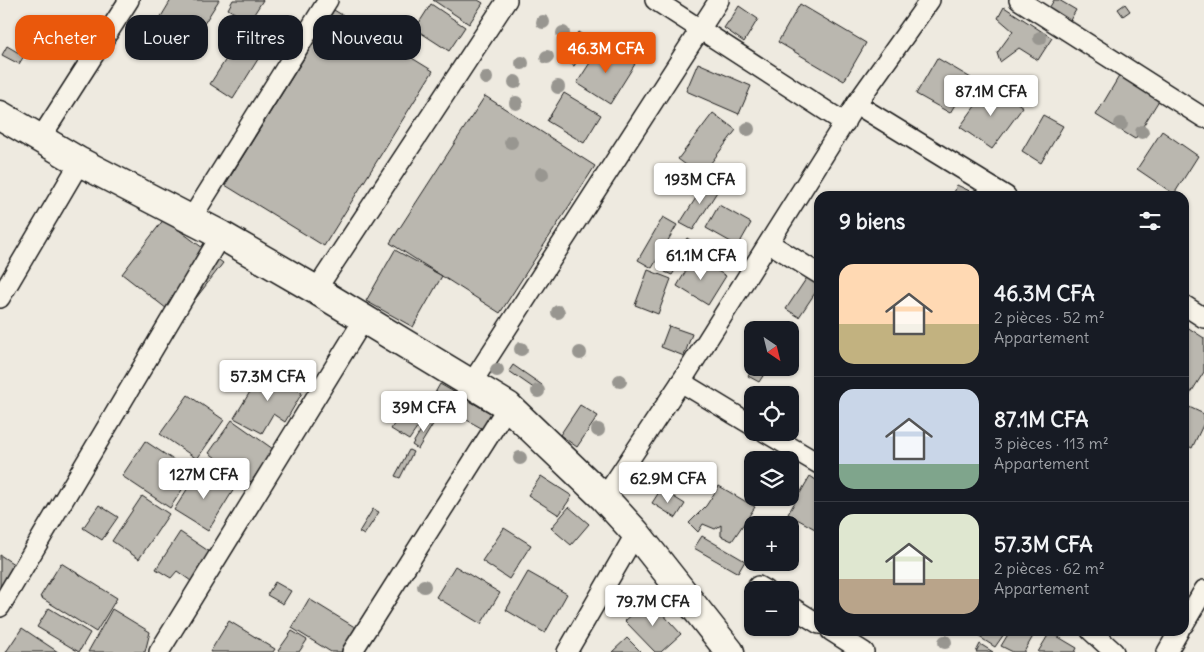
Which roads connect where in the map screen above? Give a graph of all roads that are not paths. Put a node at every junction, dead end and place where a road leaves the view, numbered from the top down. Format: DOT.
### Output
graph roads {
  1 [pos="129,0"];
  2 [pos="328,0"];
  3 [pos="507,0"];
  4 [pos="655,0"];
  5 [pos="719,0"];
  6 [pos="930,0"];
  7 [pos="1019,0"];
  8 [pos="700,29"];
  9 [pos="856,104"];
  10 [pos="0,114"];
  11 [pos="1204,118"];
  12 [pos="845,123"];
  13 [pos="40,139"];
  14 [pos="80,162"];
  15 [pos="998,191"];
  16 [pos="191,219"];
  17 [pos="221,235"];
  18 [pos="768,243"];
  19 [pos="814,271"];
  20 [pos="316,290"];
  21 [pos="0,298"];
  22 [pos="1189,308"];
  23 [pos="1204,318"];
  24 [pos="364,319"];
  25 [pos="681,382"];
  26 [pos="471,384"];
  27 [pos="508,406"];
  28 [pos="744,420"];
  29 [pos="780,441"];
  30 [pos="814,461"];
  31 [pos="604,498"];
  32 [pos="636,533"];
  33 [pos="1204,590"];
  34 [pos="0,606"];
  35 [pos="799,612"];
  36 [pos="1189,616"];
  37 [pos="814,621"];
  38 [pos="839,636"];
  39 [pos="1098,636"];
  40 [pos="1176,636"];
  41 [pos="728,651"];
  42 [pos="159,652"];
  43 [pos="352,652"];
  44 [pos="567,652"];
  45 [pos="864,652"];
  46 [pos="1114,652"];
  47 [pos="1166,652"];
  1 -- 13 [label="street"];
  2 -- 16 [label="street"];
  3 -- 20 [label="street"];
  4 -- 8 [label="street"];
  5 -- 8 [label="street"];
  6 -- 9 [label="street"];
  7 -- 11 [label="street"];
  8 -- 12 [label="street"];
  8 -- 26 [label="street"];
  9 -- 12 [label="street"];
  9 -- 15 [label="street"];
  10 -- 13 [label="main road"];
  12 -- 18 [label="street"];
  13 -- 14 [label="main road"];
  14 -- 16 [label="main road"];
  14 -- 21 [label="street"];
  16 -- 17 [label="main road"];
  17 -- 20 [label="main road"];
  17 -- 34 [label="street"];
  18 -- 19 [label="street"];
  18 -- 25 [label="street"];
  20 -- 24 [label="main road"];
  22 -- 23 [label="street"];
  24 -- 26 [label="main road"];
  24 -- 42 [label="street"];
  25 -- 28 [label="street"];
  25 -- 31 [label="street"];
  26 -- 27 [label="main road"];
  27 -- 31 [label="main road"];
  27 -- 43 [label="street"];
  29 -- 30 [label="street"];
  31 -- 32 [label="main road"];
  32 -- 41 [label="main road"];
  32 -- 44 [label="street"];
  33 -- 36 [label="street"];
  35 -- 37 [label="street"];
  38 -- 45 [label="street"];
  39 -- 46 [label="street"];
  40 -- 47 [label="street"];
}
